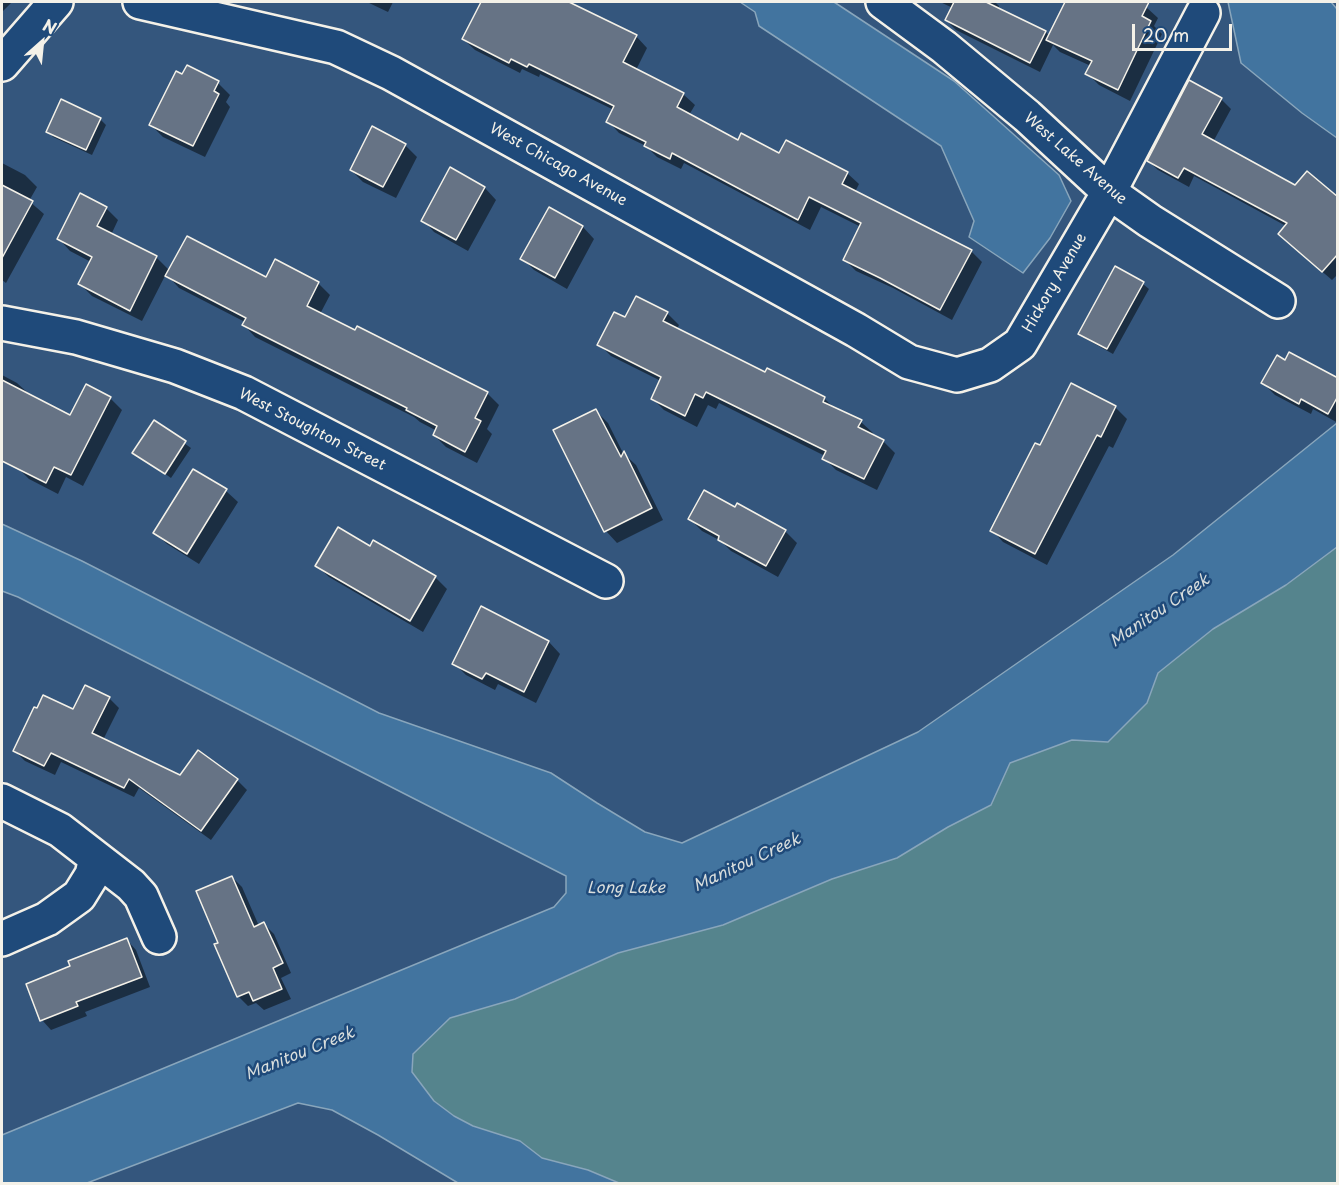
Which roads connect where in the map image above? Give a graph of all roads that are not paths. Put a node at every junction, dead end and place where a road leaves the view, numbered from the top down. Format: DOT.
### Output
graph roads {
  1 [pos="56,2"];
  2 [pos="884,2"];
  3 [pos="157,4"];
  4 [pos="1203,13"];
  5 [pos="2,64"];
  6 [pos="1108,192"];
  7 [pos="1278,301"];
  8 [pos="2,323"];
  9 [pos="957,375"];
  10 [pos="606,581"];
  11 [pos="2,801"];
  12 [pos="96,858"];
  13 [pos="159,937"];
  14 [pos="2,939"];
  1 -- 5 [label="street"];
  2 -- 6 [label="street, West Lake Avenue"];
  3 -- 9 [label="street, West Chicago Avenue"];
  4 -- 6 [label="street, Hickory Avenue"];
  6 -- 7 [label="street, West Lake Avenue"];
  6 -- 9 [label="street, Hickory Avenue"];
  8 -- 10 [label="street, West Stoughton Street"];
  11 -- 12 [label="street"];
  12 -- 13 [label="street"];
  12 -- 14 [label="street"];
}
